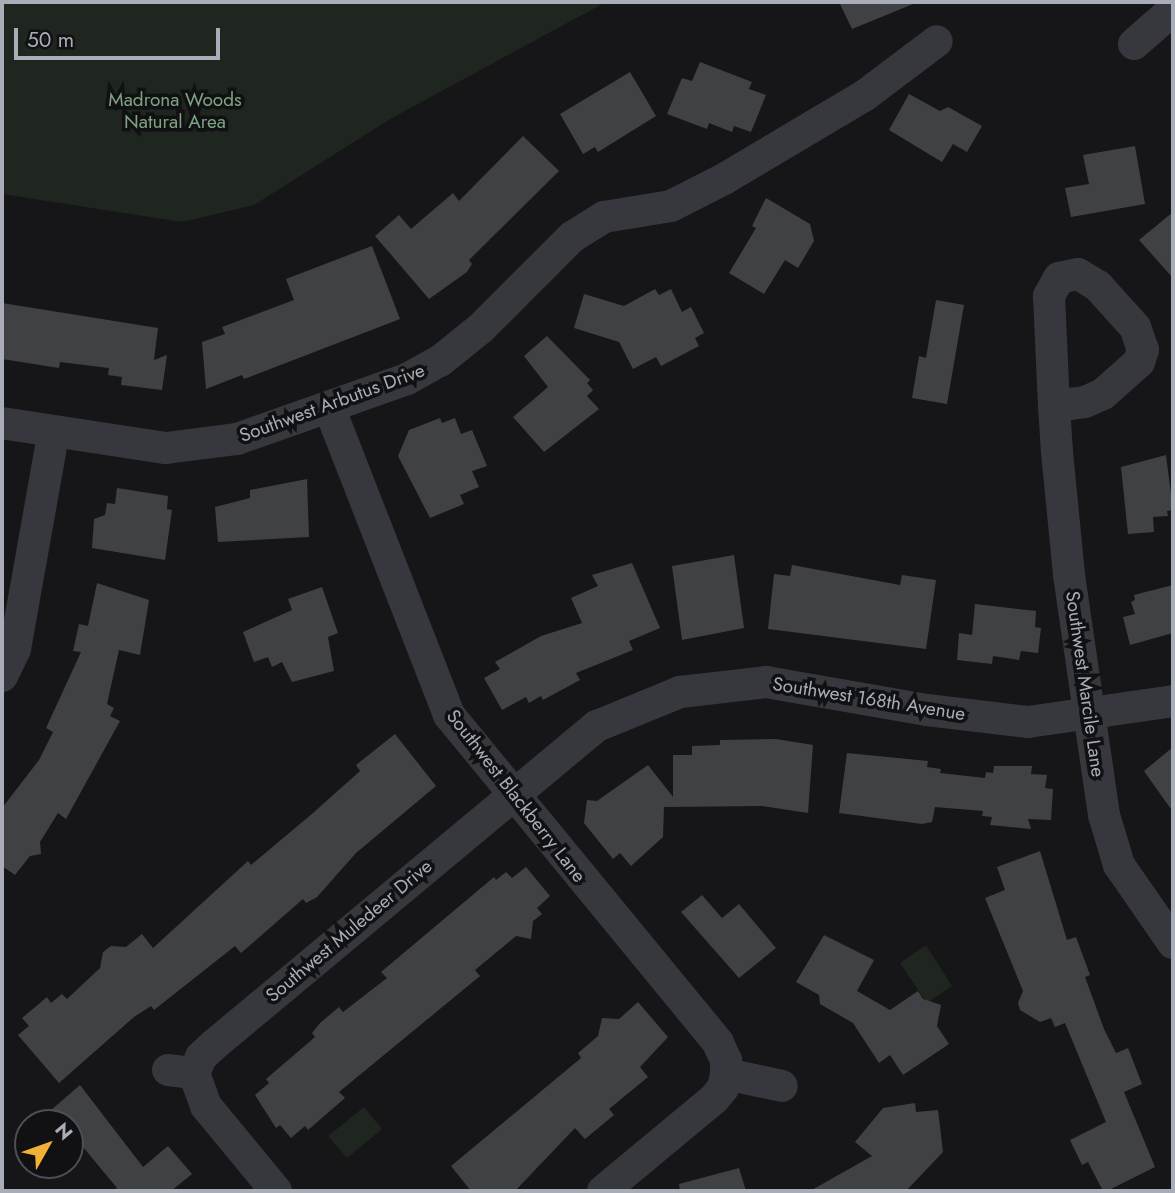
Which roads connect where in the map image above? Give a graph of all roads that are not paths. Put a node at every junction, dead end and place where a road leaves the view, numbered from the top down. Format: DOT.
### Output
graph roads {
  1 [pos="1173,10"];
  2 [pos="937,41"];
  3 [pos="1134,44"];
  4 [pos="1054,406"];
  5 [pos="329,407"];
  6 [pos="2,423"];
  7 [pos="54,430"];
  8 [pos="2,676"];
  9 [pos="1173,701"];
  10 [pos="1091,715"];
  11 [pos="511,795"];
  12 [pos="1173,943"];
  13 [pos="726,1074"];
  14 [pos="782,1086"];
  15 [pos="276,1191"];
  16 [pos="603,1191"];
  1 -- 3 [label="street"];
  2 -- 5 [label="street, Southwest Arbutus Drive"];
  4 -- 10 [label="street, Southwest Marcile Lane"];
  5 -- 7 [label="street, Southwest Arbutus Drive"];
  5 -- 11 [label="street, Southwest Blackberry Lane"];
  6 -- 7 [label="street, Southwest Arbutus Drive"];
  7 -- 8 [label="street"];
  9 -- 10 [label="street, Southwest 168th Avenue"];
  10 -- 11 [label="street, Southwest 168th Avenue"];
  10 -- 12 [label="street, Southwest Marcile Lane"];
  11 -- 13 [label="street, Southwest Blackberry Lane"];
  11 -- 15 [label="street, Southwest Muledeer Drive"];
  13 -- 14 [label="street"];
  13 -- 16 [label="street"];
}
